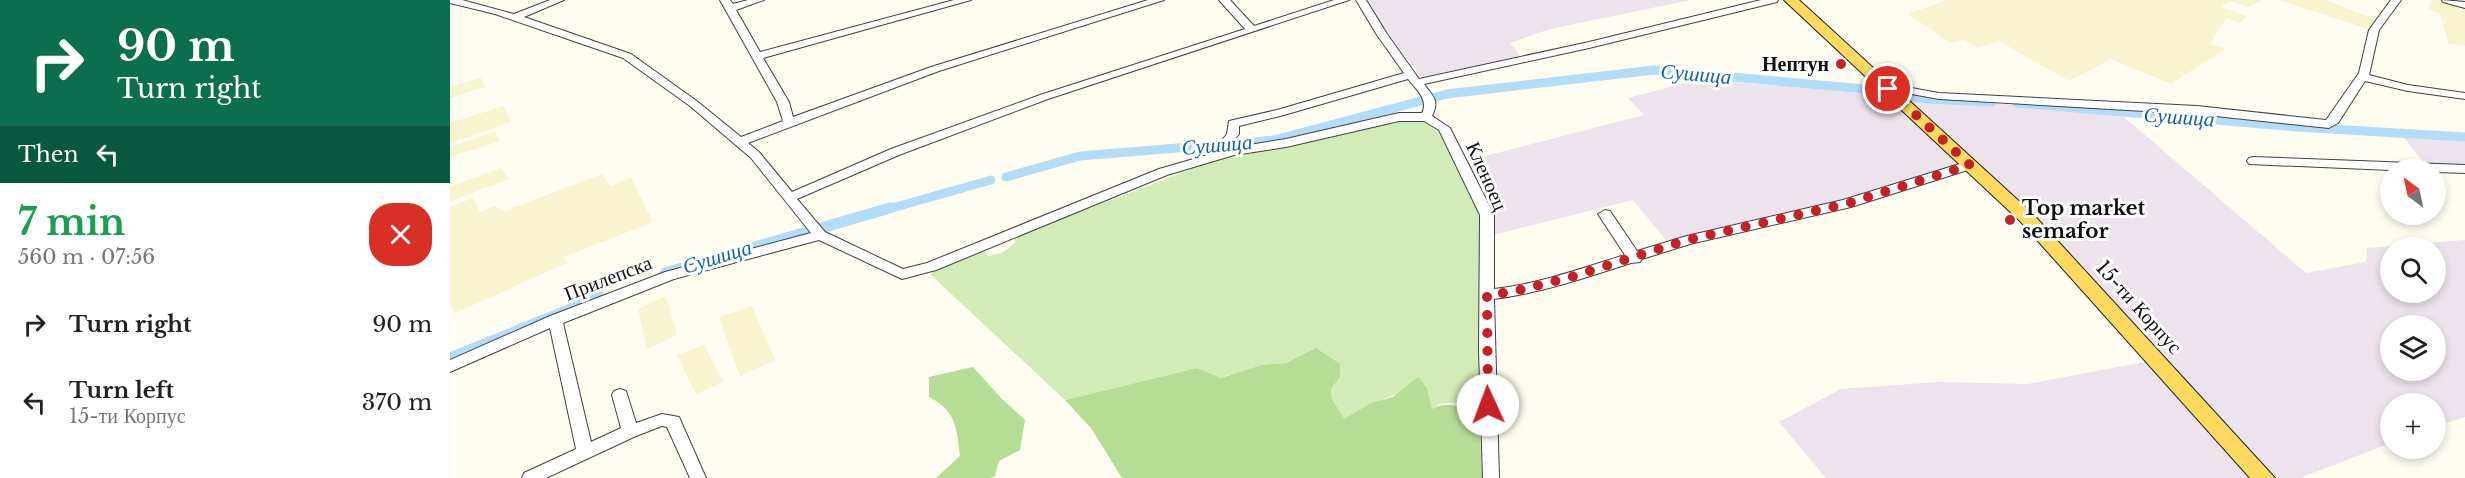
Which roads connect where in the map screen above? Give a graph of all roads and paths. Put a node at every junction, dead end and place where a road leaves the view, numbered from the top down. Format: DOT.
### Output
graph roads {
  1 [pos="450,0"];
  2 [pos="559,0"];
  3 [pos="759,0"];
  4 [pos="966,0"];
  5 [pos="1159,0"];
  6 [pos="1224,0"];
  7 [pos="1344,0"];
  8 [pos="1361,0"];
  9 [pos="1773,0"];
  10 [pos="1791,0"];
  11 [pos="2396,0"];
  12 [pos="2447,0"];
  13 [pos="728,4"];
  14 [pos="2465,5"];
  15 [pos="514,17"];
  16 [pos="1252,30"];
  17 [pos="757,56"];
  18 [pos="2363,76"];
  19 [pos="1415,78"];
  20 [pos="1890,92"];
  21 [pos="2465,96"];
  22 [pos="1426,117"];
  23 [pos="789,123"];
  24 [pos="740,142"];
  25 [pos="1230,145"];
  26 [pos="2253,161"];
  27 [pos="1970,165"];
  28 [pos="2465,169"];
  29 [pos="790,197"];
  30 [pos="1605,214"];
  31 [pos="820,235"];
  32 [pos="1635,259"];
  33 [pos="1487,295"];
  34 [pos="555,320"];
  35 [pos="450,366"];
  36 [pos="620,395"];
  37 [pos="630,432"];
  38 [pos="585,453"];
  39 [pos="530,478"];
  40 [pos="698,478"];
  41 [pos="1491,478"];
  42 [pos="2264,478"];
  1 -- 15 [label="street"];
  2 -- 15 [label="street"];
  3 -- 13 [label="street"];
  4 -- 17 [label="street"];
  5 -- 23 [label="street"];
  6 -- 16 [label="street"];
  7 -- 16 [label="street"];
  8 -- 19 [label="street"];
  9 -- 19 [label="street"];
  10 -- 20 [label="main road, 15-ти Корпус"];
  11 -- 18 [label="street"];
  12 -- 14 [label="street"];
  13 -- 17 [label="street"];
  15 -- 24 [label="street"];
  16 -- 29 [label="street"];
  17 -- 23 [label="street"];
  18 -- 20 [label="street"];
  18 -- 21 [label="street"];
  19 -- 22 [label="street"];
  19 -- 25 [label="street"];
  20 -- 27 [label="main road, 15-ти Корпус"];
  22 -- 25 [label="street"];
  22 -- 33 [label="street, Кленоец"];
  23 -- 24 [label="street"];
  24 -- 29 [label="street"];
  25 -- 31 [label="street"];
  26 -- 28 [label="street"];
  27 -- 32 [label="street"];
  27 -- 42 [label="main road, 15-ти Корпус"];
  29 -- 31 [label="street"];
  30 -- 32 [label="street"];
  31 -- 34 [label="street, Прилепска"];
  32 -- 33 [label="street"];
  33 -- 41 [label="street, Кленоец"];
  34 -- 35 [label="street, Прилепска"];
  34 -- 38 [label="street"];
  36 -- 37 [label="street"];
  37 -- 38 [label="street"];
  37 -- 40 [label="street"];
  38 -- 39 [label="street"];
}
